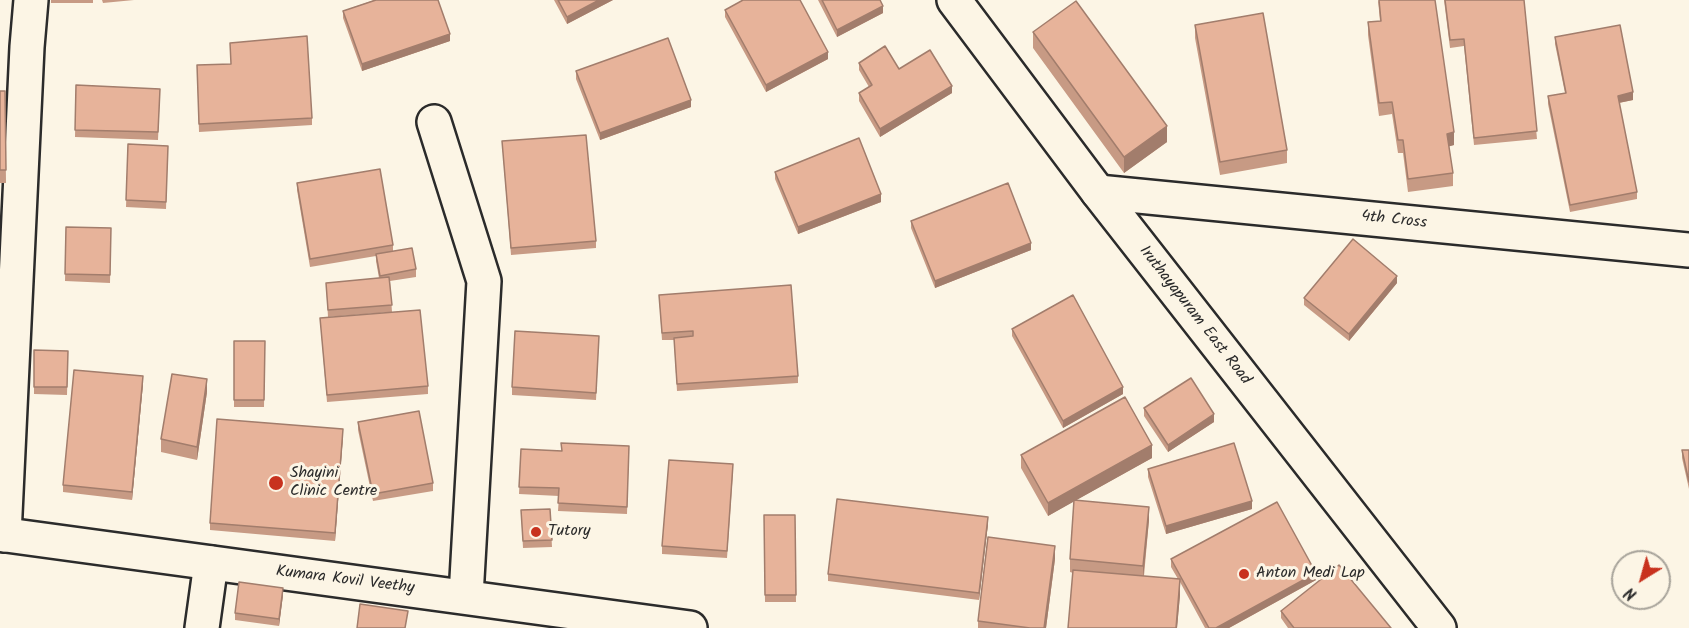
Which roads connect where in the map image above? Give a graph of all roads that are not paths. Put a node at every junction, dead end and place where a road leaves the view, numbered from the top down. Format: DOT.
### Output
graph roads {
  1 [pos="31,0"];
  2 [pos="954,0"];
  3 [pos="13,48"];
  4 [pos="434,122"];
  5 [pos="1098,192"];
  6 [pos="1689,250"];
  7 [pos="2,535"];
  8 [pos="211,563"];
  9 [pos="466,596"];
  10 [pos="202,628"];
  11 [pos="690,628"];
  12 [pos="1439,628"];
  1 -- 3 [label="street"];
  2 -- 5 [label="street, Iruthayapuram East Road"];
  3 -- 7 [label="street"];
  4 -- 9 [label="street"];
  5 -- 6 [label="street, 4th Cross"];
  5 -- 12 [label="street, Iruthayapuram East Road"];
  7 -- 8 [label="street, Kumara Kovil Veethy"];
  8 -- 9 [label="street, Kumara Kovil Veethy"];
  8 -- 10 [label="street"];
  9 -- 11 [label="street, Kumara Kovil Veethy"];
}
